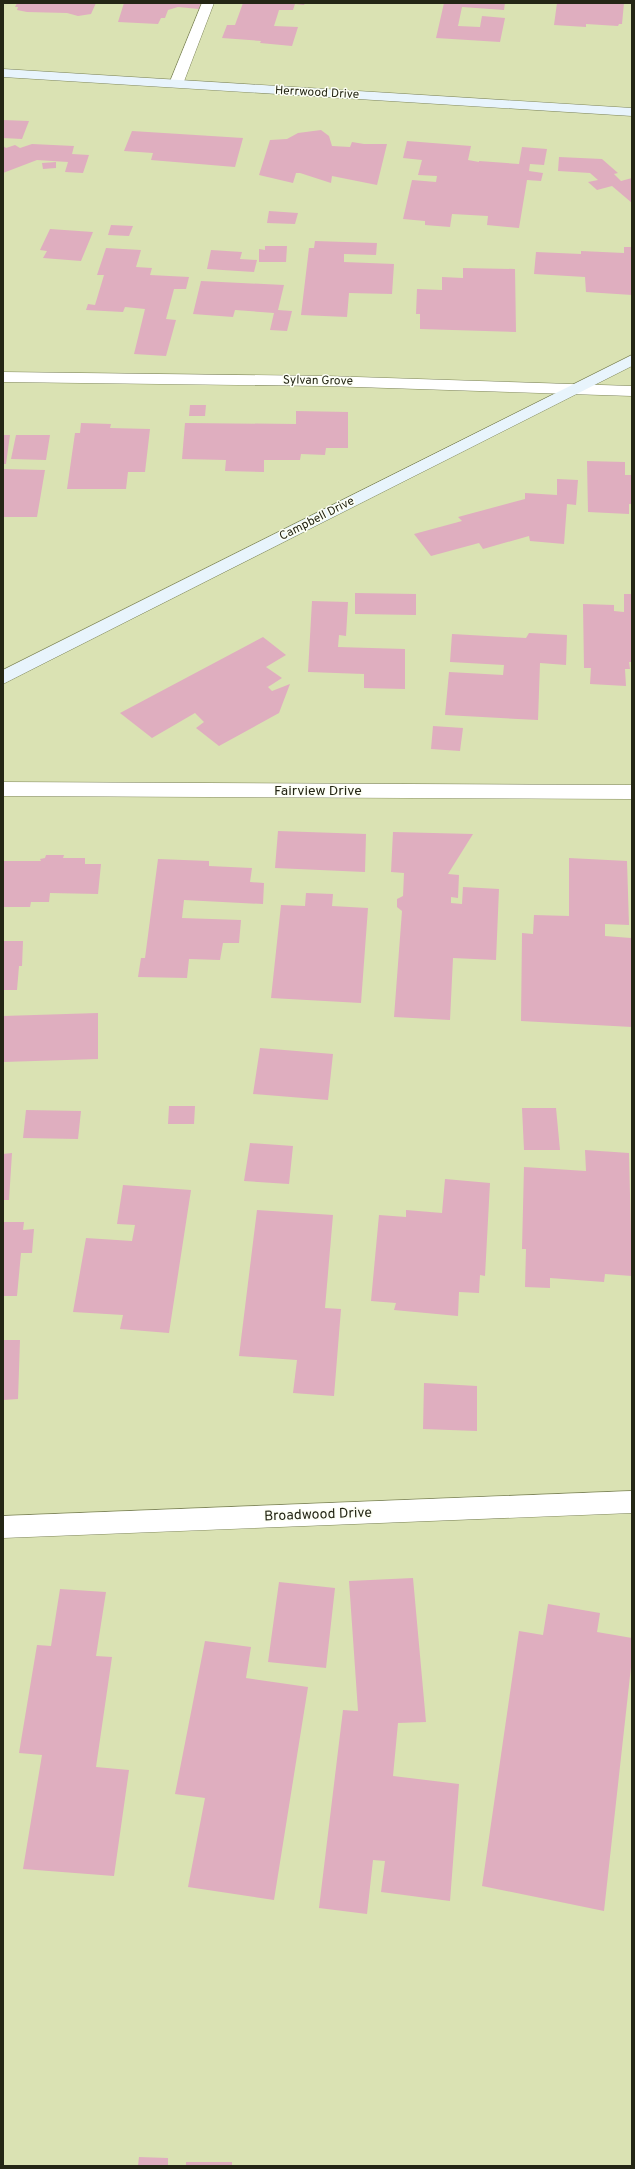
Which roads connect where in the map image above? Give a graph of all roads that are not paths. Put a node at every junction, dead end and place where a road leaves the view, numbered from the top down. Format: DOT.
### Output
graph roads {
  1 [pos="208,3"];
  2 [pos="3,73"];
  3 [pos="176,84"];
  4 [pos="632,112"];
  5 [pos="632,360"];
  6 [pos="3,377"];
  7 [pos="576,388"];
  8 [pos="632,391"];
  9 [pos="3,678"];
  10 [pos="3,789"];
  11 [pos="632,792"];
  12 [pos="632,1502"];
  13 [pos="3,1527"];
  1 -- 3 [label="street"];
  2 -- 3 [label="street, Herrwood Drive"];
  3 -- 4 [label="street, Herrwood Drive"];
  5 -- 7 [label="street, Campbell Drive"];
  6 -- 7 [label="street, Sylvan Grove"];
  7 -- 8 [label="street, Sylvan Grove"];
  7 -- 9 [label="street, Campbell Drive"];
  10 -- 11 [label="street, Fairview Drive"];
  12 -- 13 [label="street, Broadwood Drive"];
}
